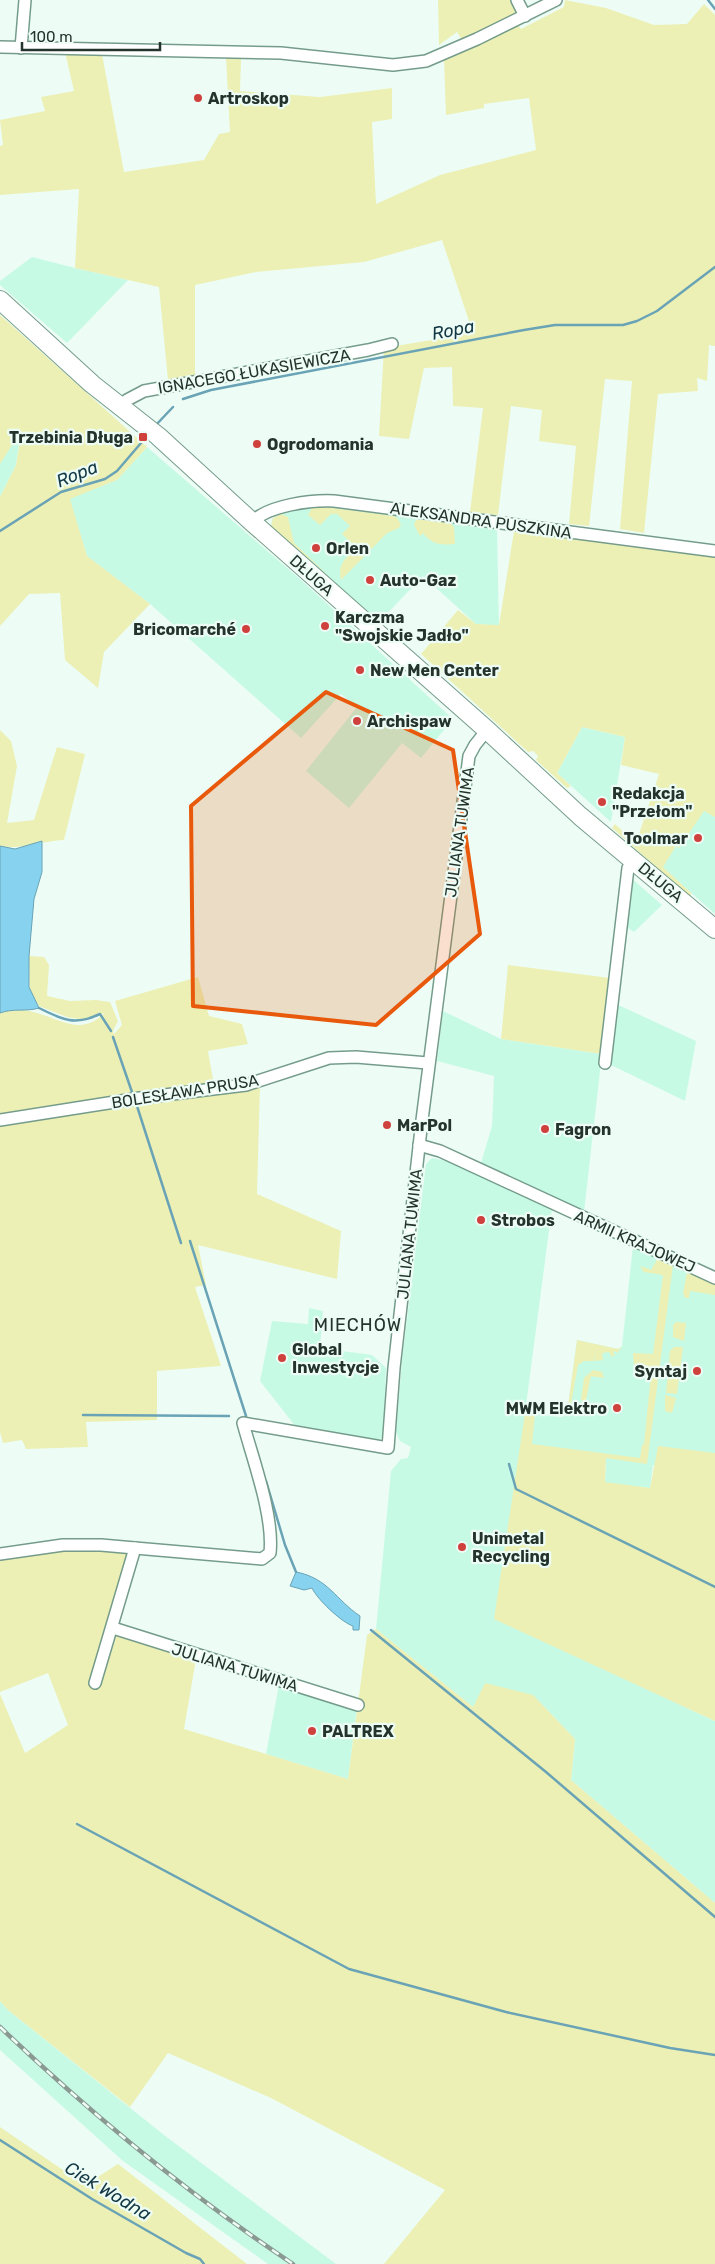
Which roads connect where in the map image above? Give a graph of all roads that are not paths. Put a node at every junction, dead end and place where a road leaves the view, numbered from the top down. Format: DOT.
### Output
graph roads {
  1 [pos="25,0"];
  2 [pos="518,0"];
  3 [pos="556,0"];
  4 [pos="525,16"];
  5 [pos="0,47"];
  6 [pos="21,48"];
  7 [pos="0,300"];
  8 [pos="392,344"];
  9 [pos="122,407"];
  10 [pos="252,522"];
  11 [pos="715,551"];
  12 [pos="487,730"];
  13 [pos="634,860"];
  14 [pos="715,929"];
  15 [pos="428,1063"];
  16 [pos="605,1063"];
  17 [pos="0,1120"];
  18 [pos="419,1145"];
  19 [pos="715,1278"];
  20 [pos="136,1548"];
  21 [pos="0,1554"];
  22 [pos="112,1628"];
  23 [pos="94,1683"];
  24 [pos="358,1705"];
  1 -- 6 [label="street"];
  2 -- 4 [label="street"];
  3 -- 4 [label="street"];
  4 -- 6 [label="street"];
  5 -- 6 [label="street"];
  7 -- 9 [label="main road, DŁUGA"];
  8 -- 9 [label="street, IGNACEGO ŁUKASIEWICZA"];
  9 -- 10 [label="main road, DŁUGA"];
  10 -- 11 [label="street, ALEKSANDRA PUSZKINA"];
  10 -- 12 [label="main road, DŁUGA"];
  12 -- 13 [label="main road, DŁUGA"];
  12 -- 15 [label="street, JULIANA TUWIMA"];
  13 -- 14 [label="main road, DŁUGA"];
  13 -- 16 [label="street"];
  15 -- 17 [label="street, BOLESŁAWA PRUSA"];
  15 -- 18 [label="street, JULIANA TUWIMA"];
  18 -- 19 [label="street, ARMII KRAJOWEJ"];
  18 -- 20 [label="street, JULIANA TUWIMA"];
  20 -- 21 [label="street, JULIANA TUWIMA"];
  20 -- 22 [label="street"];
  22 -- 23 [label="street"];
  22 -- 24 [label="street, JULIANA TUWIMA"];
}
